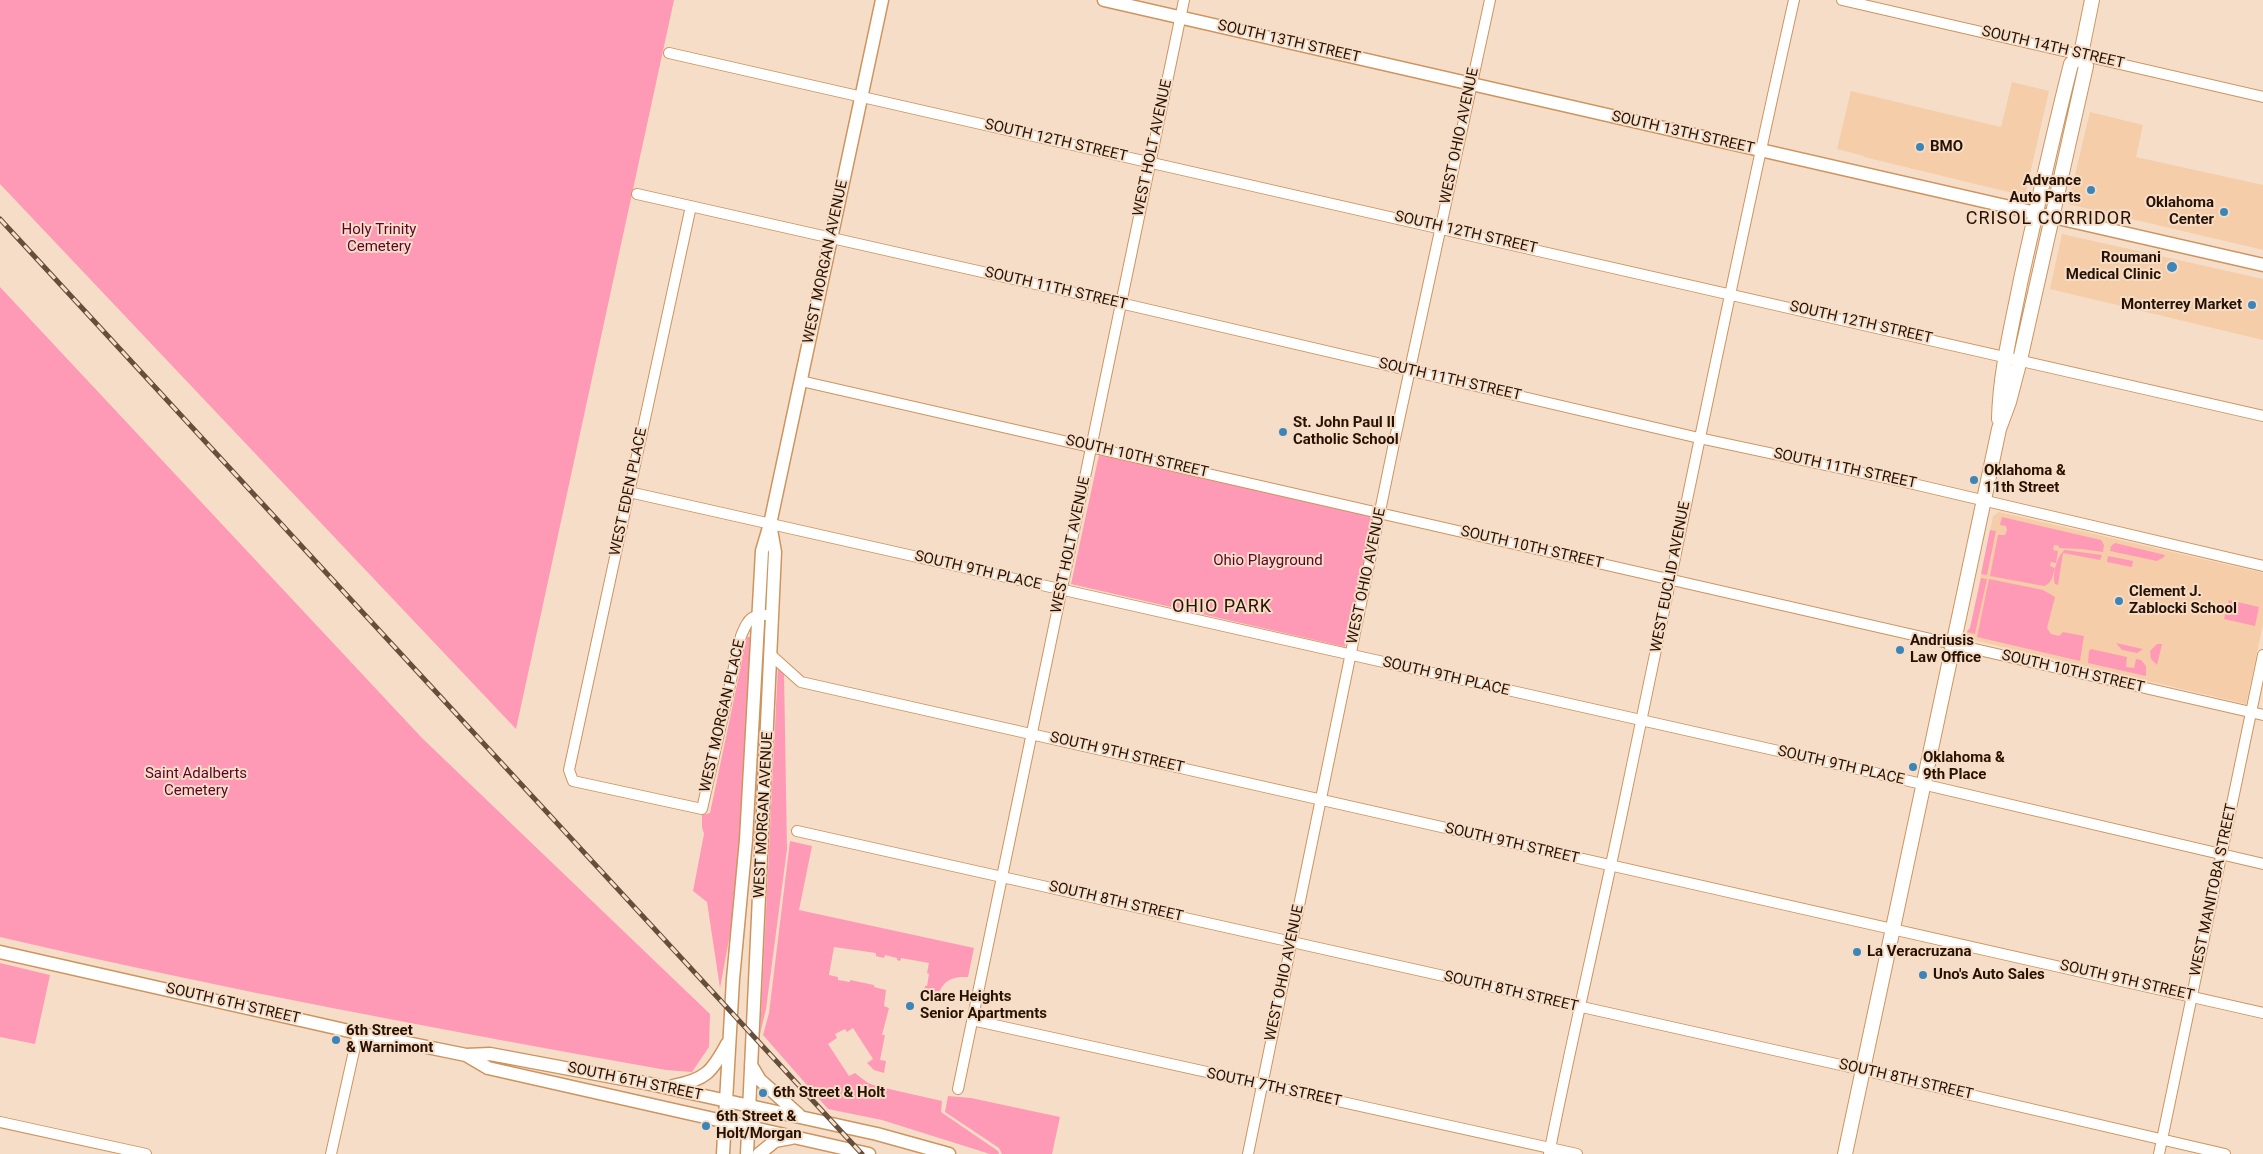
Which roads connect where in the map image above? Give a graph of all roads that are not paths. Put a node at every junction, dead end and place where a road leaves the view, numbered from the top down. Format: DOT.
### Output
graph roads {
  1 [pos="882,0"];
  2 [pos="1104,0"];
  3 [pos="1184,0"];
  4 [pos="1490,0"];
  5 [pos="1794,0"];
  6 [pos="1842,0"];
  7 [pos="2092,0"];
  8 [pos="1181,18"];
  9 [pos="669,53"];
  10 [pos="2081,54"];
  11 [pos="1471,84"];
  12 [pos="861,96"];
  13 [pos="2263,97"];
  14 [pos="1760,150"];
  15 [pos="1150,163"];
  16 [pos="637,194"];
  17 [pos="691,206"];
  18 [pos="2036,213"];
  19 [pos="2052,216"];
  20 [pos="1442,228"];
  21 [pos="831,238"];
  22 [pos="2263,265"];
  23 [pos="1730,294"];
  24 [pos="1121,303"];
  25 [pos="2006,356"];
  26 [pos="2020,360"];
  27 [pos="1410,371"];
  28 [pos="801,381"];
  29 [pos="2263,416"];
  30 [pos="1998,429"];
  31 [pos="1699,438"];
  32 [pos="1092,447"];
  33 [pos="629,492"];
  34 [pos="1983,501"];
  35 [pos="1380,513"];
  36 [pos="770,524"];
  37 [pos="2263,566"];
  38 [pos="1669,579"];
  39 [pos="1062,590"];
  40 [pos="757,614"];
  41 [pos="773,615"];
  42 [pos="1953,643"];
  43 [pos="771,655"];
  44 [pos="2263,655"];
  45 [pos="1350,656"];
  46 [pos="2251,713"];
  47 [pos="2263,715"];
  48 [pos="1641,721"];
  49 [pos="1032,734"];
  50 [pos="1923,786"];
  51 [pos="1322,799"];
  52 [pos="702,810"];
  53 [pos="797,831"];
  54 [pos="2221,854"];
  55 [pos="2263,864"];
  56 [pos="1610,867"];
  57 [pos="1002,876"];
  58 [pos="1893,928"];
  59 [pos="1292,942"];
  60 [pos="0,952"];
  61 [pos="2192,996"];
  62 [pos="1580,1007"];
  63 [pos="2263,1013"];
  64 [pos="972,1020"];
  65 [pos="358,1033"];
  66 [pos="729,1040"];
  67 [pos="466,1055"];
  68 [pos="751,1064"];
  69 [pos="1863,1070"];
  70 [pos="1261,1085"];
  71 [pos="667,1088"];
  72 [pos="958,1090"];
  73 [pos="726,1101"];
  74 [pos="748,1106"];
  75 [pos="803,1118"];
  76 [pos="725,1121"];
  77 [pos="0,1122"];
  78 [pos="747,1126"];
  79 [pos="796,1137"];
  80 [pos="2162,1139"];
  81 [pos="1550,1151"];
  82 [pos="146,1154"];
  83 [pos="332,1154"];
  84 [pos="724,1154"];
  85 [pos="747,1154"];
  86 [pos="759,1154"];
  87 [pos="869,1154"];
  88 [pos="949,1154"];
  89 [pos="1248,1154"];
  90 [pos="1577,1154"];
  91 [pos="1845,1154"];
  92 [pos="2159,1154"];
  93 [pos="2225,1154"];
  1 -- 12 [label="street, WEST MORGAN AVENUE"];
  2 -- 8 [label="street, SOUTH 13TH STREET"];
  3 -- 8 [label="street, WEST HOLT AVENUE"];
  4 -- 11 [label="street, WEST OHIO AVENUE"];
  5 -- 14 [label="street, WEST EUCLID AVENUE"];
  6 -- 10 [label="street, SOUTH 14TH STREET"];
  7 -- 10 [label="main road"];
  8 -- 11 [label="street, SOUTH 13TH STREET"];
  8 -- 15 [label="street, WEST HOLT AVENUE"];
  9 -- 12 [label="street, SOUTH 12TH STREET"];
  10 -- 13 [label="street, SOUTH 14TH STREET"];
  10 -- 18 [label="main road"];
  10 -- 19 [label="main road"];
  11 -- 14 [label="street, SOUTH 13TH STREET"];
  11 -- 20 [label="street, WEST OHIO AVENUE"];
  12 -- 15 [label="street, SOUTH 12TH STREET"];
  12 -- 21 [label="street, WEST MORGAN AVENUE"];
  14 -- 18 [label="street, SOUTH 13TH STREET"];
  14 -- 23 [label="street, WEST EUCLID AVENUE"];
  15 -- 20 [label="street, SOUTH 12TH STREET"];
  15 -- 24 [label="street, WEST HOLT AVENUE"];
  16 -- 17 [label="street, SOUTH 11TH STREET"];
  17 -- 21 [label="street, SOUTH 11TH STREET"];
  17 -- 33 [label="street, WEST EDEN PLACE"];
  18 -- 19 [label="street, SOUTH 13TH STREET"];
  18 -- 25 [label="main road"];
  19 -- 22 [label="street, SOUTH 13TH STREET"];
  19 -- 26 [label="main road"];
  20 -- 23 [label="street, SOUTH 12TH STREET"];
  20 -- 27 [label="street, WEST OHIO AVENUE"];
  21 -- 24 [label="street, SOUTH 11TH STREET"];
  21 -- 28 [label="street, WEST MORGAN AVENUE"];
  23 -- 25 [label="street, SOUTH 12TH STREET"];
  23 -- 31 [label="street, WEST EUCLID AVENUE"];
  24 -- 27 [label="street, SOUTH 11TH STREET"];
  24 -- 32 [label="street, WEST HOLT AVENUE"];
  25 -- 26 [label="street, SOUTH 12TH STREET"];
  25 -- 30 [label="main road"];
  26 -- 29 [label="street, SOUTH 12TH STREET"];
  26 -- 30 [label="main road"];
  27 -- 31 [label="street, SOUTH 11TH STREET"];
  27 -- 35 [label="street, WEST OHIO AVENUE"];
  28 -- 32 [label="street, SOUTH 10TH STREET"];
  28 -- 36 [label="street, WEST MORGAN AVENUE"];
  30 -- 34 [label="main road"];
  31 -- 34 [label="street, SOUTH 11TH STREET"];
  31 -- 38 [label="street, WEST EUCLID AVENUE"];
  32 -- 35 [label="street, SOUTH 10TH STREET"];
  32 -- 39 [label="street, WEST HOLT AVENUE"];
  33 -- 36 [label="street, SOUTH 9TH PLACE"];
  33 -- 52 [label="street, WEST EDEN PLACE"];
  34 -- 37 [label="street, SOUTH 11TH STREET"];
  34 -- 42 [label="main road"];
  35 -- 38 [label="street, SOUTH 10TH STREET"];
  35 -- 45 [label="street, WEST OHIO AVENUE"];
  36 -- 39 [label="street, SOUTH 9TH PLACE"];
  36 -- 40 [label="street, WEST MORGAN AVENUE"];
  36 -- 41 [label="street, WEST MORGAN AVENUE"];
  38 -- 42 [label="street, SOUTH 10TH STREET"];
  38 -- 48 [label="street, WEST EUCLID AVENUE"];
  39 -- 45 [label="street, SOUTH 9TH PLACE"];
  39 -- 49 [label="street, WEST HOLT AVENUE"];
  40 -- 41 [label="street"];
  40 -- 52 [label="street, WEST MORGAN PLACE"];
  40 -- 66 [label="street, WEST MORGAN AVENUE"];
  41 -- 43 [label="street, WEST MORGAN AVENUE"];
  42 -- 46 [label="street, SOUTH 10TH STREET"];
  42 -- 50 [label="main road"];
  43 -- 49 [label="street, SOUTH 9TH STREET"];
  43 -- 68 [label="street, WEST MORGAN AVENUE"];
  44 -- 46 [label="street, WEST MANITOBA STREET"];
  45 -- 48 [label="street, SOUTH 9TH PLACE"];
  45 -- 51 [label="street, WEST OHIO AVENUE"];
  46 -- 47 [label="street, SOUTH 10TH STREET"];
  46 -- 54 [label="street, WEST MANITOBA STREET"];
  48 -- 50 [label="street, SOUTH 9TH PLACE"];
  48 -- 56 [label="street, WEST EUCLID AVENUE"];
  49 -- 51 [label="street, SOUTH 9TH STREET"];
  49 -- 57 [label="street, WEST HOLT AVENUE"];
  50 -- 54 [label="street, SOUTH 9TH PLACE"];
  50 -- 58 [label="main road"];
  51 -- 56 [label="street, SOUTH 9TH STREET"];
  51 -- 59 [label="street, WEST OHIO AVENUE"];
  53 -- 57 [label="street, SOUTH 8TH STREET"];
  54 -- 55 [label="street, SOUTH 9TH PLACE"];
  54 -- 61 [label="street, WEST MANITOBA STREET"];
  56 -- 58 [label="street, SOUTH 9TH STREET"];
  56 -- 62 [label="street, WEST EUCLID AVENUE"];
  57 -- 59 [label="street, SOUTH 8TH STREET"];
  57 -- 64 [label="street, WEST HOLT AVENUE"];
  58 -- 61 [label="street, SOUTH 9TH STREET"];
  58 -- 69 [label="main road"];
  59 -- 62 [label="street, SOUTH 8TH STREET"];
  59 -- 70 [label="street, WEST OHIO AVENUE"];
  60 -- 65 [label="street, SOUTH 6TH STREET"];
  61 -- 63 [label="street, SOUTH 9TH STREET"];
  61 -- 80 [label="street, WEST MANITOBA STREET"];
  62 -- 69 [label="street, SOUTH 8TH STREET"];
  62 -- 81 [label="street, WEST EUCLID AVENUE"];
  64 -- 70 [label="street, SOUTH 7TH STREET"];
  64 -- 72 [label="street, WEST HOLT AVENUE"];
  65 -- 67 [label="street, SOUTH 6TH STREET"];
  65 -- 83 [label="street"];
  66 -- 71 [label="street"];
  66 -- 73 [label="street, WEST MORGAN AVENUE"];
  67 -- 71 [label="street, SOUTH 6TH STREET"];
  67 -- 76 [label="street, SOUTH 6TH STREET"];
  68 -- 74 [label="street, WEST MORGAN AVENUE"];
  68 -- 75 [label="street"];
  69 -- 80 [label="street, SOUTH 8TH STREET"];
  69 -- 91 [label="main road"];
  70 -- 81 [label="street, SOUTH 7TH STREET"];
  70 -- 89 [label="street, WEST OHIO AVENUE"];
  71 -- 73 [label="street, SOUTH 6TH STREET"];
  73 -- 74 [label="street, SOUTH 6TH STREET"];
  73 -- 76 [label="street"];
  74 -- 75 [label="street, SOUTH 6TH STREET"];
  74 -- 78 [label="street"];
  75 -- 88 [label="street, SOUTH 6TH STREET"];
  76 -- 78 [label="street, SOUTH 6TH STREET"];
  76 -- 84 [label="street"];
  77 -- 82 [label="street"];
  78 -- 79 [label="street, SOUTH 6TH STREET"];
  78 -- 85 [label="street"];
  79 -- 86 [label="street"];
  79 -- 87 [label="street, SOUTH 6TH STREET"];
  80 -- 92 [label="street, WEST MANITOBA STREET"];
  80 -- 93 [label="street, SOUTH 8TH STREET"];
  81 -- 90 [label="street, SOUTH 7TH STREET"];
}
